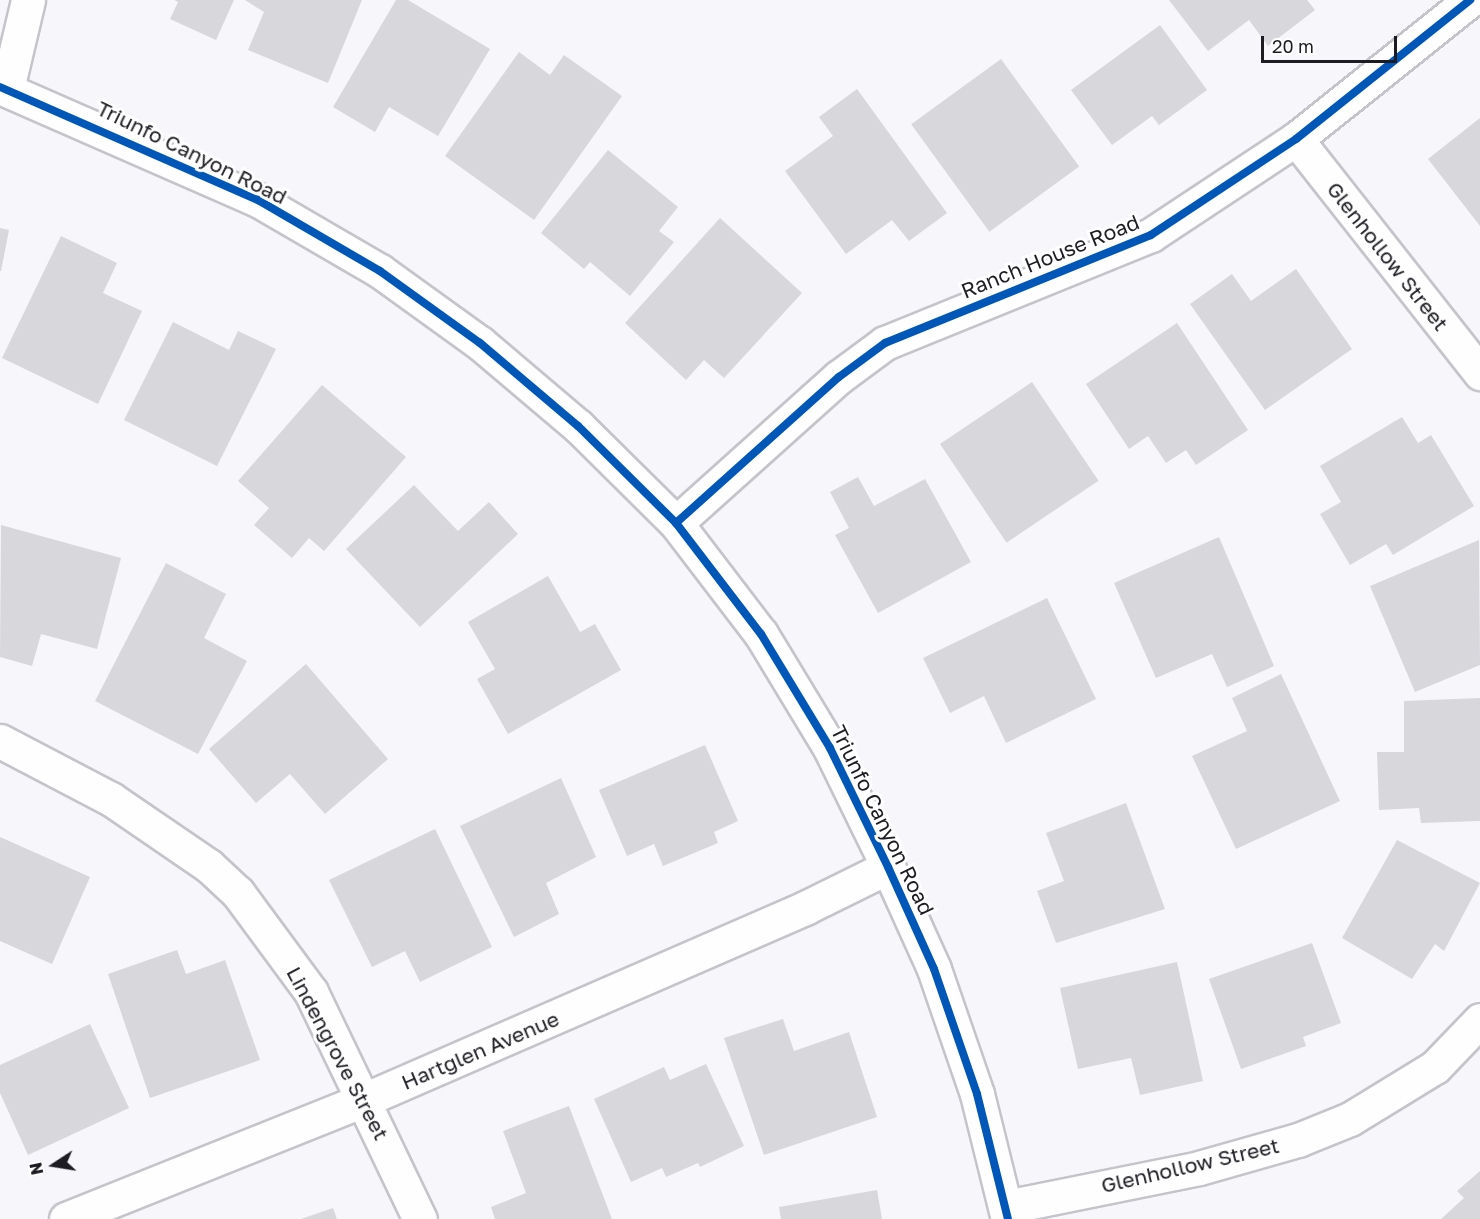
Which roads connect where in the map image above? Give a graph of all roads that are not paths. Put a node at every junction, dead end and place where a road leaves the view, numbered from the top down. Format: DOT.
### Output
graph roads {
  1 [pos="28,0"];
  2 [pos="1470,0"];
  3 [pos="4,88"];
  4 [pos="1296,139"];
  5 [pos="1480,373"];
  6 [pos="676,523"];
  7 [pos="0,741"];
  8 [pos="888,867"];
  9 [pos="1480,1020"];
  10 [pos="366,1099"];
  11 [pos="1007,1213"];
  12 [pos="66,1219"];
  13 [pos="420,1219"];
  1 -- 3 [label="street"];
  2 -- 4 [label="street, Ranch House Road"];
  3 -- 6 [label="street, Triunfo Canyon Road"];
  4 -- 5 [label="street, Glenhollow Street"];
  4 -- 6 [label="street, Ranch House Road"];
  6 -- 8 [label="street, Triunfo Canyon Road"];
  7 -- 10 [label="street, Lindengrove Street"];
  8 -- 10 [label="street, Hartglen Avenue"];
  8 -- 11 [label="street, Triunfo Canyon Road"];
  9 -- 11 [label="street, Glenhollow Street"];
  10 -- 12 [label="street, Hartglen Avenue"];
  10 -- 13 [label="street, Lindengrove Street"];
}
